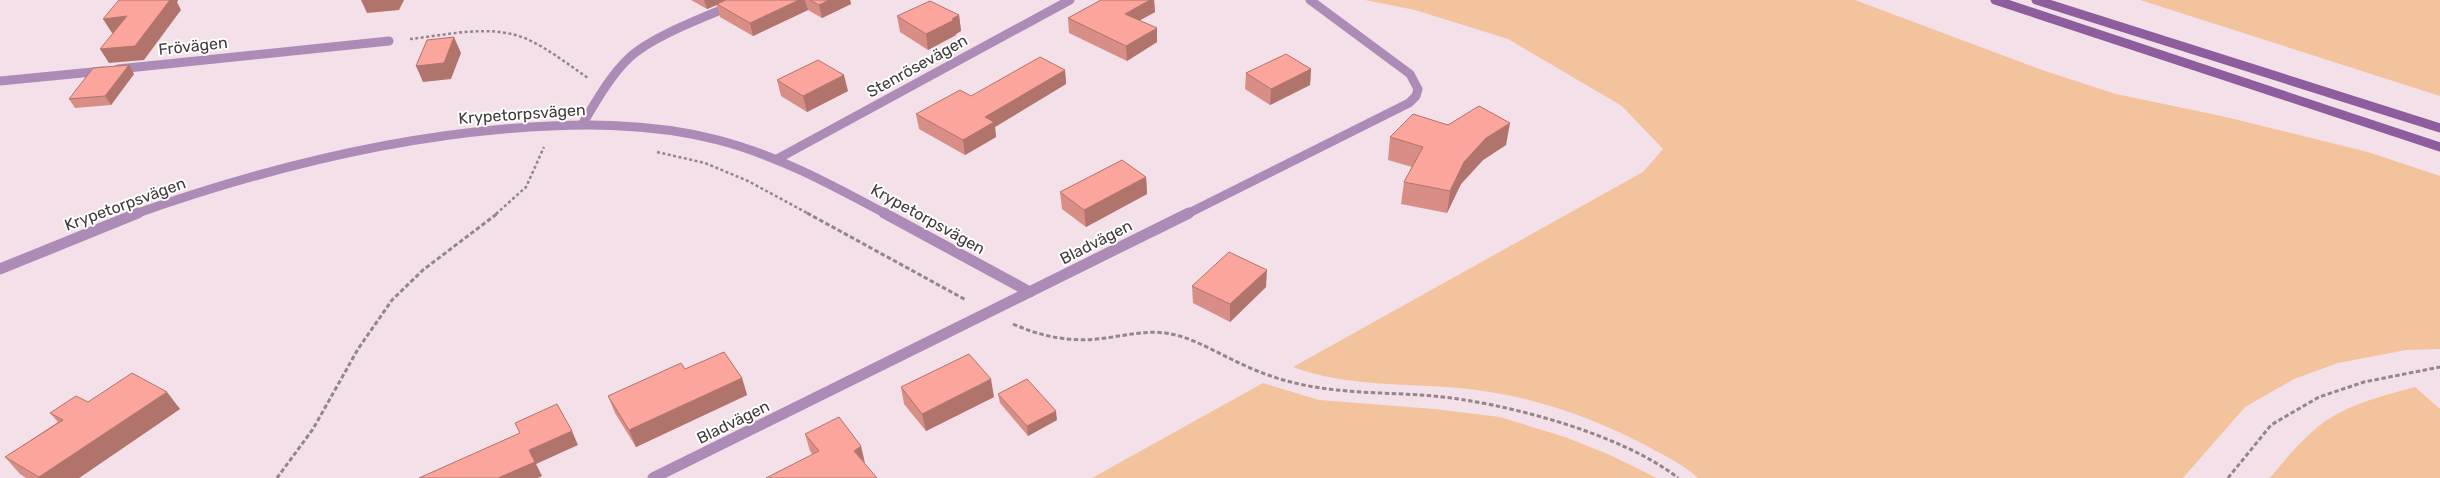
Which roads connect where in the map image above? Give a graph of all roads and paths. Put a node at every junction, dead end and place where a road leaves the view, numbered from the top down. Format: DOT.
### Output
graph roads {
  1 [pos="745,0"];
  2 [pos="1070,0"];
  3 [pos="1310,0"];
  4 [pos="1995,0"];
  5 [pos="2036,0"];
  6 [pos="389,41"];
  7 [pos="0,82"];
  8 [pos="604,88"];
  9 [pos="583,124"];
  10 [pos="2440,128"];
  11 [pos="535,144"];
  12 [pos="2440,147"];
  13 [pos="648,150"];
  14 [pos="779,158"];
  15 [pos="0,270"];
  16 [pos="1030,292"];
  17 [pos="990,313"];
  18 [pos="2440,367"];
  19 [pos="277,478"];
  20 [pos="653,478"];
  21 [pos="1678,478"];
  22 [pos="2228,478"];
  1 -- 8 [label="street"];
  2 -- 14 [label="street, Stenrösevägen"];
  3 -- 16 [label="street, Bladvägen"];
  4 -- 12 [label="main road"];
  5 -- 10 [label="main road"];
  6 -- 7 [label="street, Frövägen"];
  6 -- 8 [label="path"];
  8 -- 9 [label="street"];
  9 -- 14 [label="street, Krypetorpsvägen"];
  9 -- 15 [label="street, Krypetorpsvägen"];
  11 -- 19 [label="path"];
  13 -- 17 [label="path"];
  14 -- 16 [label="street, Krypetorpsvägen"];
  16 -- 17 [label="street, Bladvägen"];
  17 -- 20 [label="street, Bladvägen"];
  17 -- 21 [label="path"];
  18 -- 22 [label="path"];
}
